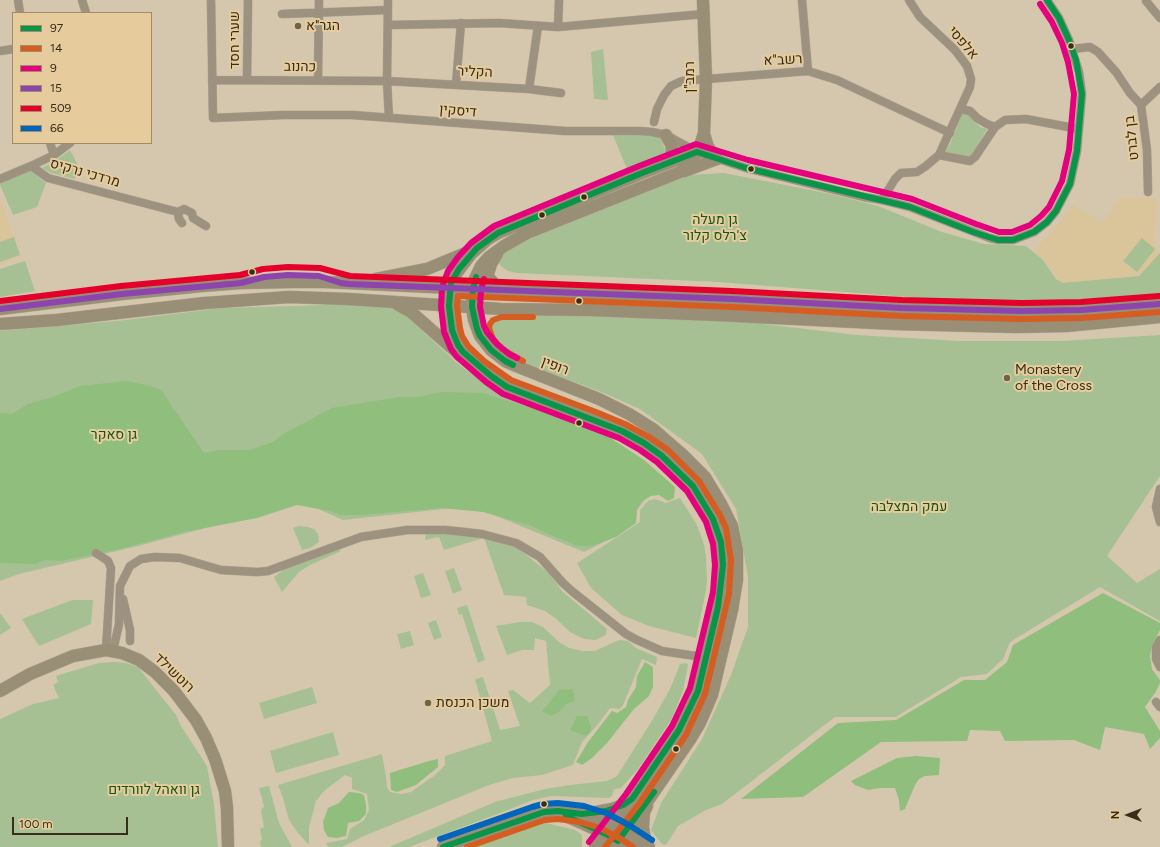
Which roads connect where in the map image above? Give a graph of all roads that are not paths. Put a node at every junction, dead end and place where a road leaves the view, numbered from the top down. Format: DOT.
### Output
graph roads {
  1 [pos="18,0"];
  2 [pos="82,0"];
  3 [pos="212,0"];
  4 [pos="248,0"];
  5 [pos="319,0"];
  6 [pos="388,0"];
  7 [pos="559,0"];
  8 [pos="703,0"];
  9 [pos="802,0"];
  10 [pos="909,0"];
  11 [pos="1047,0"];
  12 [pos="1146,0"];
  13 [pos="388,10"];
  14 [pos="20,12"];
  15 [pos="86,12"];
  16 [pos="319,12"];
  17 [pos="282,14"];
  18 [pos="704,14"];
  19 [pos="1160,18"];
  20 [pos="461,24"];
  21 [pos="388,25"];
  22 [pos="538,26"];
  23 [pos="558,27"];
  24 [pos="12,49"];
  25 [pos="1072,49"];
  26 [pos="0,51"];
  27 [pos="808,71"];
  28 [pos="706,79"];
  29 [pos="212,80"];
  30 [pos="248,80"];
  31 [pos="318,80"];
  32 [pos="387,81"];
  33 [pos="456,84"];
  34 [pos="1160,87"];
  35 [pos="529,89"];
  36 [pos="561,93"];
  37 [pos="1141,104"];
  38 [pos="960,109"];
  39 [pos="389,118"];
  40 [pos="654,122"];
  41 [pos="994,127"];
  42 [pos="1079,129"];
  43 [pos="704,133"];
  44 [pos="950,133"];
  45 [pos="666,135"];
  46 [pos="50,144"];
  47 [pos="69,144"];
  48 [pos="697,152"];
  49 [pos="939,154"];
  50 [pos="54,155"];
  51 [pos="717,159"];
  52 [pos="666,163"];
  53 [pos="31,166"];
  54 [pos="680,172"];
  55 [pos="0,179"];
  56 [pos="1148,192"];
  57 [pos="882,200"];
  58 [pos="178,212"];
  59 [pos="182,223"];
  60 [pos="206,226"];
  61 [pos="504,246"];
  62 [pos="477,248"];
  63 [pos="349,284"];
  64 [pos="450,288"];
  65 [pos="473,290"];
  66 [pos="516,290"];
  67 [pos="392,302"];
  68 [pos="1160,304"];
  69 [pos="449,306"];
  70 [pos="472,307"];
  71 [pos="0,309"];
  72 [pos="501,309"];
  73 [pos="1160,317"];
  74 [pos="0,324"];
  75 [pos="486,343"];
  76 [pos="479,367"];
  77 [pos="1160,489"];
  78 [pos="1160,522"];
  79 [pos="96,553"];
  80 [pos="123,580"];
  81 [pos="1160,640"];
  82 [pos="130,641"];
  83 [pos="724,646"];
  84 [pos="109,651"];
  85 [pos="707,652"];
  86 [pos="1160,667"];
  87 [pos="0,691"];
  88 [pos="632,799"];
  89 [pos="649,799"];
  90 [pos="583,819"];
  91 [pos="609,830"];
  92 [pos="621,842"];
  93 [pos="228,847"];
  94 [pos="443,847"];
  95 [pos="594,847"];
  96 [pos="648,847"];
  1 -- 14 [label="street"];
  2 -- 15 [label="street"];
  3 -- 29 [label="street"];
  4 -- 30 [label="street, שערי חסד"];
  5 -- 16 [label="street"];
  6 -- 13 [label="street"];
  7 -- 23 [label="street"];
  8 -- 18 [label="street, רמב\"ן"];
  9 -- 27 [label="street"];
  10 -- 38 [label="street, אלפסי"];
  11 -- 25 [label="street, דיסקין"];
  12 -- 19 [label="street"];
  13 -- 16 [label="street"];
  13 -- 21 [label="street"];
  16 -- 17 [label="street"];
  16 -- 31 [label="street"];
  18 -- 23 [label="street"];
  18 -- 28 [label="street, רמב\"ן"];
  20 -- 21 [label="street"];
  20 -- 22 [label="street"];
  20 -- 33 [label="street"];
  21 -- 32 [label="street"];
  22 -- 23 [label="street"];
  22 -- 35 [label="street"];
  24 -- 26 [label="street"];
  25 -- 37 [label="street, בן לברט"];
  25 -- 42 [label="street, דיסקין"];
  27 -- 28 [label="street, רשב\"א"];
  27 -- 44 [label="street, רשב\"א"];
  28 -- 40 [label="street, רשב\"א"];
  28 -- 43 [label="street, רמב\"ן"];
  29 -- 30 [label="street, כהנוב"];
  29 -- 39 [label="street, דיסקין"];
  30 -- 31 [label="street, כהנוב"];
  31 -- 32 [label="street, כהנוב"];
  32 -- 33 [label="street, הקליר"];
  32 -- 39 [label="street"];
  33 -- 35 [label="street, הקליר"];
  34 -- 37 [label="street"];
  35 -- 36 [label="street, הקליר"];
  37 -- 56 [label="street, בן לברט"];
  38 -- 41 [label="street"];
  38 -- 44 [label="street, אלפסי"];
  39 -- 45 [label="street, דיסקין"];
  41 -- 42 [label="street"];
  41 -- 49 [label="street"];
  42 -- 57 [label="street, דיסקין"];
  43 -- 48 [label="street, רמב\"ן"];
  43 -- 51 [label="street"];
  44 -- 49 [label="street, אלפסי"];
  45 -- 48 [label="street, דיסקין"];
  45 -- 52 [label="street"];
  46 -- 50 [label="street"];
  47 -- 50 [label="street, מרדכי נרקיס"];
  48 -- 51 [label="street, דיסקין"];
  48 -- 52 [label="street"];
  48 -- 54 [label="street, רופין"];
  49 -- 57 [label="street"];
  50 -- 53 [label="street, מרדכי נרקיס"];
  51 -- 54 [label="street"];
  51 -- 57 [label="street, דיסקין"];
  52 -- 62 [label="street"];
  53 -- 55 [label="street"];
  53 -- 58 [label="street, מרדכי נרקיס"];
  54 -- 61 [label="street, רופין"];
  58 -- 59 [label="street"];
  58 -- 60 [label="street, מרדכי נרקיס"];
  61 -- 65 [label="street, רופין"];
  61 -- 66 [label="street"];
  62 -- 63 [label="street"];
  62 -- 64 [label="street"];
  63 -- 64 [label="street"];
  63 -- 71 [label="street"];
  64 -- 65 [label="street"];
  64 -- 69 [label="street"];
  65 -- 66 [label="street"];
  65 -- 70 [label="street, רופין"];
  66 -- 68 [label="street"];
  67 -- 69 [label="street"];
  67 -- 74 [label="street"];
  67 -- 76 [label="street"];
  69 -- 70 [label="street"];
  69 -- 76 [label="street"];
  70 -- 72 [label="street"];
  70 -- 75 [label="street, רופין"];
  72 -- 73 [label="street"];
  72 -- 75 [label="street"];
  75 -- 83 [label="street, רופין"];
  76 -- 85 [label="street"];
  77 -- 78 [label="street"];
  79 -- 84 [label="street"];
  80 -- 82 [label="street"];
  80 -- 84 [label="street"];
  80 -- 85 [label="street"];
  81 -- 86 [label="street"];
  83 -- 85 [label="street"];
  83 -- 89 [label="street, רופין"];
  84 -- 87 [label="street, רוטשילד"];
  84 -- 93 [label="street, רוטשילד"];
  85 -- 88 [label="street"];
  88 -- 90 [label="street"];
  88 -- 91 [label="street"];
  89 -- 92 [label="street, רופין"];
  89 -- 96 [label="street"];
  90 -- 91 [label="street"];
  90 -- 94 [label="street"];
  90 -- 95 [label="street"];
  91 -- 92 [label="street"];
  91 -- 95 [label="street"];
  92 -- 96 [label="street"];
}
